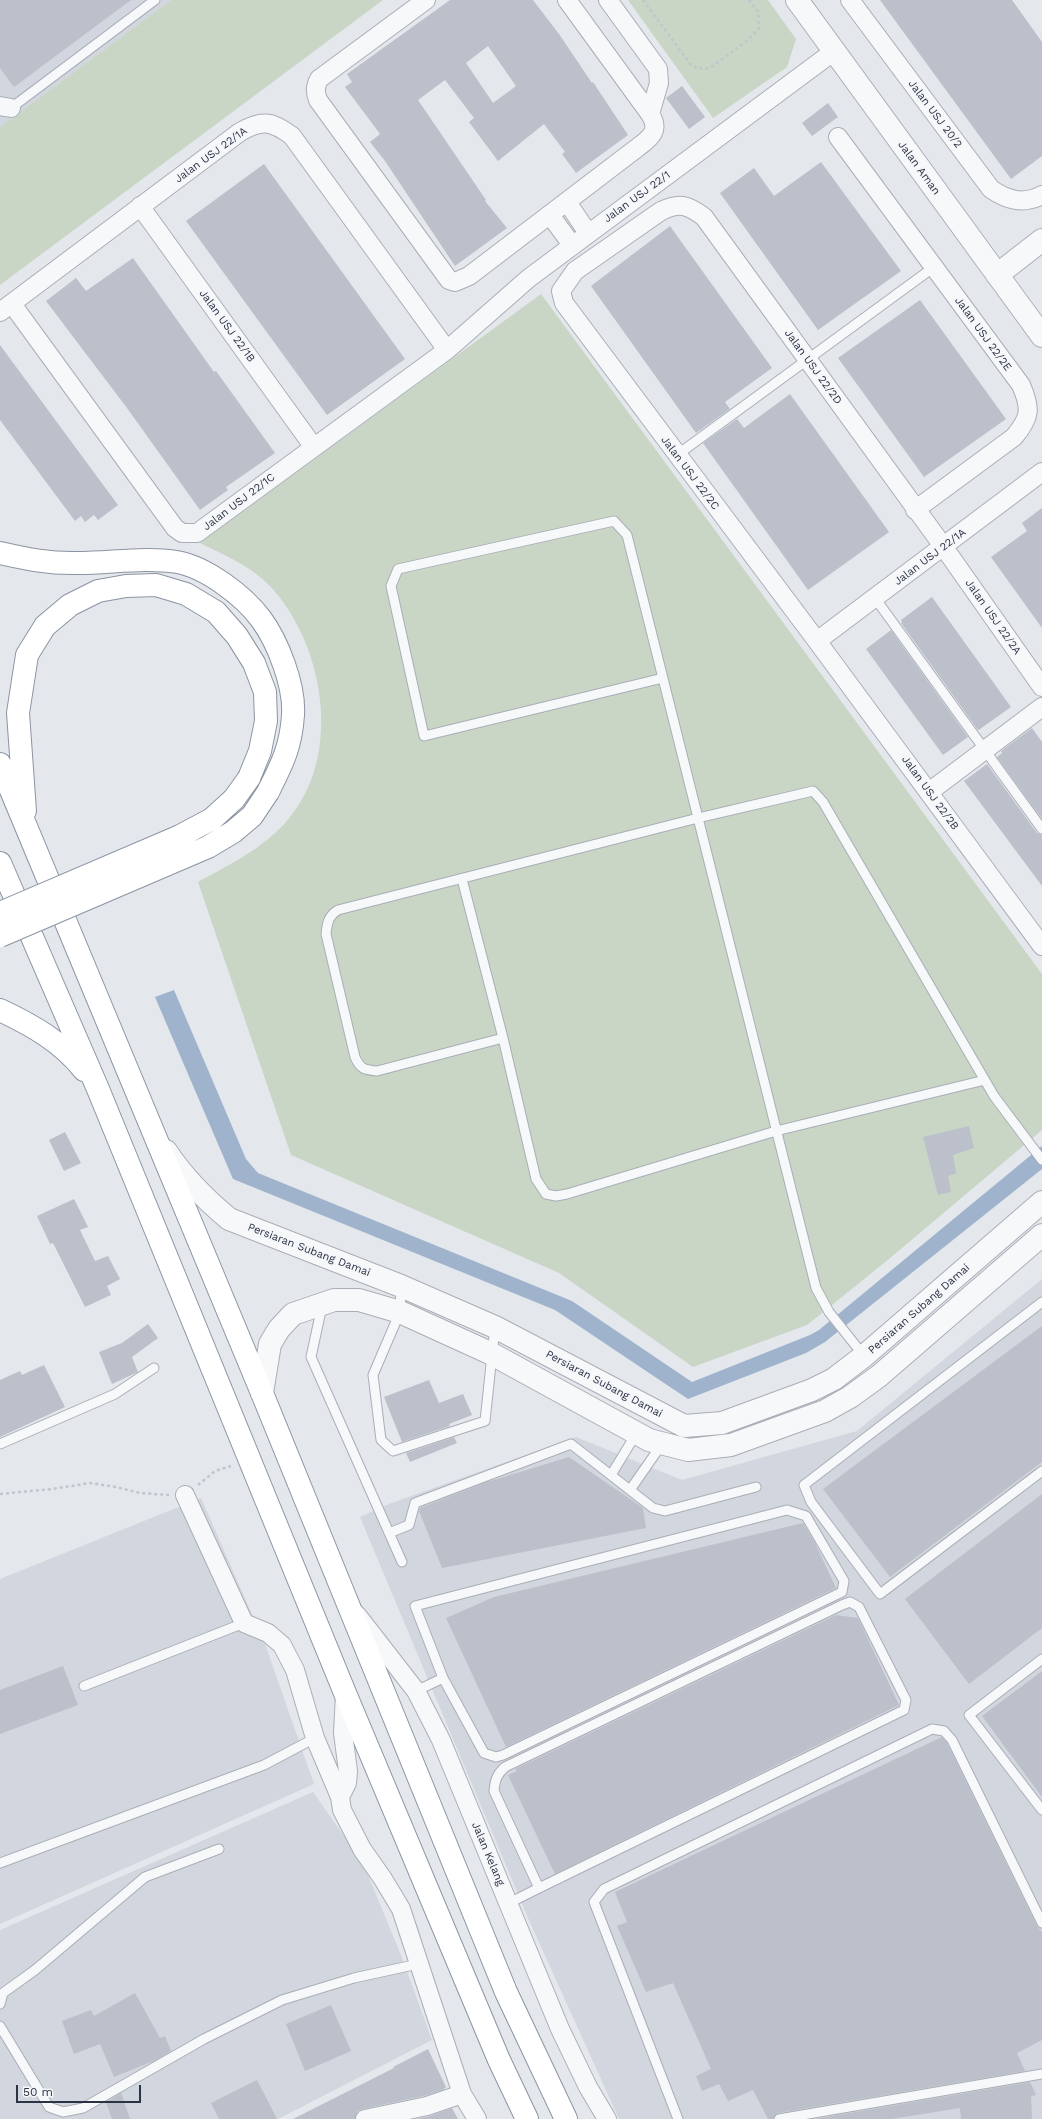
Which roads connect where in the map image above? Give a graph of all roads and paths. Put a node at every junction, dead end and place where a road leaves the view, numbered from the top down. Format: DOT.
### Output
graph roads {
  1 [pos="155,0"];
  2 [pos="426,0"];
  3 [pos="567,0"];
  4 [pos="608,0"];
  5 [pos="643,0"];
  6 [pos="749,0"];
  7 [pos="796,0"];
  8 [pos="850,0"];
  9 [pos="833,52"];
  10 [pos="5,107"];
  11 [pos="650,114"];
  12 [pos="838,137"];
  13 [pos="1039,197"];
  14 [pos="567,202"];
  15 [pos="672,205"];
  16 [pos="140,206"];
  17 [pos="550,215"];
  18 [pos="588,233"];
  19 [pos="572,245"];
  20 [pos="1040,246"];
  21 [pos="934,266"];
  22 [pos="997,275"];
  23 [pos="6,308"];
  24 [pos="1042,336"];
  25 [pos="447,350"];
  26 [pos="808,359"];
  27 [pos="313,446"];
  28 [pos="678,455"];
  29 [pos="1042,472"];
  30 [pos="915,510"];
  31 [pos="943,546"];
  32 [pos="0,553"];
  33 [pos="875,598"];
  34 [pos="817,641"];
  35 [pos="663,678"];
  36 [pos="1042,687"];
  37 [pos="1042,707"];
  38 [pos="986,749"];
  39 [pos="0,764"];
  40 [pos="929,792"];
  41 [pos="698,818"];
  42 [pos="1042,829"];
  43 [pos="27,830"];
  44 [pos="0,863"];
  45 [pos="462,878"];
  46 [pos="0,913"];
  47 [pos="0,936"];
  48 [pos="1042,946"];
  49 [pos="0,1010"];
  50 [pos="503,1038"];
  51 [pos="985,1080"];
  52 [pos="98,1089"];
  53 [pos="776,1132"];
  54 [pos="155,1135"];
  55 [pos="1042,1160"];
  56 [pos="1042,1202"];
  57 [pos="1042,1235"];
  58 [pos="401,1286"];
  59 [pos="1042,1302"];
  60 [pos="323,1303"];
  61 [pos="400,1312"];
  62 [pos="494,1327"];
  63 [pos="490,1353"];
  64 [pos="864,1356"];
  65 [pos="154,1368"];
  66 [pos="262,1393"];
  67 [pos="636,1434"];
  68 [pos="0,1444"];
  69 [pos="662,1444"];
  70 [pos="251,1461"];
  71 [pos="1042,1471"];
  72 [pos="611,1475"];
  73 [pos="756,1487"];
  74 [pos="630,1490"];
  75 [pos="0,1494"];
  76 [pos="185,1495"];
  77 [pos="390,1533"];
  78 [pos="402,1562"];
  79 [pos="346,1602"];
  80 [pos="244,1623"];
  81 [pos="1042,1659"];
  82 [pos="443,1678"];
  83 [pos="84,1686"];
  84 [pos="416,1690"];
  85 [pos="345,1693"];
  86 [pos="315,1738"];
  87 [pos="340,1797"];
  88 [pos="1042,1810"];
  89 [pos="219,1849"];
  90 [pos="0,1863"];
  91 [pos="540,1888"];
  92 [pos="509,1903"];
  93 [pos="1042,1923"];
  94 [pos="418,1964"];
  95 [pos="0,2004"];
  96 [pos="0,2026"];
  97 [pos="1042,2074"];
  98 [pos="462,2094"];
  99 [pos="365,2119"];
  100 [pos="477,2119"];
  101 [pos="527,2119"];
  102 [pos="566,2119"];
  103 [pos="607,2119"];
  104 [pos="678,2119"];
  105 [pos="779,2119"];
  1 -- 10 [label="lane"];
  2 -- 17 [label="street"];
  3 -- 11 [label="street"];
  4 -- 11 [label="street"];
  5 -- 6 [label="path"];
  7 -- 9 [label="street, Jalan Aman"];
  8 -- 13 [label="street, Jalan USJ 20/2"];
  9 -- 18 [label="street, Jalan USJ 22/1"];
  9 -- 22 [label="street, Jalan Aman"];
  11 -- 14 [label="street"];
  12 -- 21 [label="street, Jalan USJ 22/2E"];
  14 -- 17 [label="street"];
  14 -- 18 [label="street"];
  15 -- 26 [label="street, Jalan USJ 22/2D"];
  15 -- 28 [label="street, Jalan USJ 22/2C"];
  16 -- 23 [label="street, Jalan USJ 22/1A"];
  16 -- 25 [label="street, Jalan USJ 22/1A"];
  16 -- 27 [label="street, Jalan USJ 22/1B"];
  17 -- 19 [label="street"];
  18 -- 19 [label="street, Jalan USJ 22/1"];
  19 -- 25 [label="street, Jalan USJ 22/1"];
  20 -- 22 [label="street"];
  21 -- 26 [label="lane"];
  21 -- 30 [label="street, Jalan USJ 22/2E"];
  22 -- 24 [label="street, Jalan Aman"];
  23 -- 27 [label="street, Jalan USJ 22/1C"];
  25 -- 27 [label="street, Jalan USJ 22/1C"];
  26 -- 28 [label="lane"];
  26 -- 30 [label="street, Jalan USJ 22/2D"];
  28 -- 34 [label="street, Jalan USJ 22/2C"];
  29 -- 31 [label="street, Jalan USJ 22/1A"];
  30 -- 31 [label="street, Jalan USJ 22/2D"];
  31 -- 33 [label="street, Jalan USJ 22/1A"];
  31 -- 36 [label="street, Jalan USJ 22/2A"];
  32 -- 47 [label="highway, bridge"];
  33 -- 34 [label="street, Jalan USJ 22/1A"];
  33 -- 38 [label="lane"];
  34 -- 40 [label="street, Jalan USJ 22/2B"];
  35 -- 35 [label="lane"];
  35 -- 41 [label="lane"];
  37 -- 38 [label="street"];
  38 -- 40 [label="street"];
  38 -- 42 [label="lane"];
  39 -- 43 [label="highway"];
  40 -- 48 [label="street, Jalan USJ 22/2B"];
  41 -- 45 [label="lane"];
  41 -- 51 [label="lane"];
  41 -- 53 [label="lane"];
  43 -- 46 [label="highway, bridge"];
  43 -- 54 [label="highway"];
  44 -- 52 [label="highway"];
  45 -- 50 [label="lane"];
  45 -- 50 [label="lane"];
  49 -- 52 [label="highway"];
  50 -- 53 [label="lane"];
  51 -- 53 [label="lane"];
  51 -- 55 [label="lane"];
  52 -- 70 [label="highway"];
  53 -- 64 [label="lane"];
  54 -- 58 [label="street, Persiaran Subang Damai"];
  54 -- 66 [label="highway"];
  56 -- 64 [label="street, Persiaran Subang Damai"];
  57 -- 69 [label="street"];
  58 -- 61 [label="lane"];
  58 -- 62 [label="street, Persiaran Subang Damai"];
  59 -- 71 [label="lane"];
  60 -- 61 [label="street"];
  60 -- 66 [label="street"];
  60 -- 77 [label="lane"];
  61 -- 63 [label="street"];
  61 -- 63 [label="lane"];
  62 -- 63 [label="lane"];
  62 -- 64 [label="street, Persiaran Subang Damai"];
  63 -- 67 [label="street"];
  65 -- 68 [label="lane"];
  66 -- 79 [label="highway"];
  67 -- 69 [label="street"];
  67 -- 72 [label="lane"];
  69 -- 74 [label="lane"];
  70 -- 76 [label="path"];
  70 -- 85 [label="highway"];
  72 -- 74 [label="lane"];
  72 -- 77 [label="lane"];
  73 -- 74 [label="lane"];
  75 -- 76 [label="path"];
  76 -- 80 [label="street"];
  77 -- 78 [label="lane"];
  79 -- 84 [label="street, Jalan Kelang"];
  79 -- 102 [label="highway"];
  80 -- 83 [label="lane"];
  80 -- 86 [label="street"];
  81 -- 88 [label="lane"];
  82 -- 82 [label="lane"];
  82 -- 84 [label="lane"];
  84 -- 92 [label="street, Jalan Kelang"];
  85 -- 87 [label="street"];
  85 -- 101 [label="highway"];
  86 -- 87 [label="street"];
  86 -- 90 [label="lane"];
  87 -- 94 [label="street"];
  89 -- 95 [label="lane"];
  91 -- 91 [label="lane"];
  91 -- 92 [label="lane"];
  92 -- 103 [label="street, Jalan Kelang"];
  93 -- 104 [label="lane"];
  94 -- 96 [label="lane"];
  94 -- 98 [label="street"];
  97 -- 105 [label="lane"];
  98 -- 99 [label="street"];
  98 -- 100 [label="street"];
}
